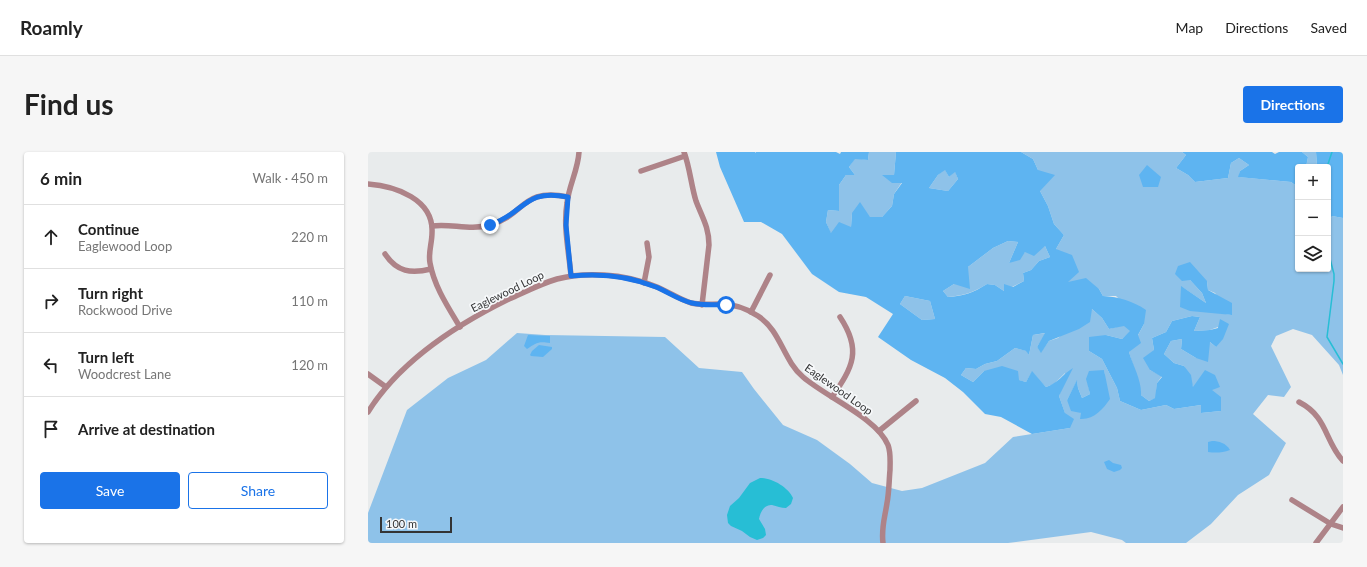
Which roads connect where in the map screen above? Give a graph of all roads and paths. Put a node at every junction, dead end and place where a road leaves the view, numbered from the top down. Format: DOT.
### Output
graph roads {
  1 [pos="578,152"];
  2 [pos="685,154"];
  3 [pos="641,171"];
  4 [pos="368,184"];
  5 [pos="568,197"];
  6 [pos="432,226"];
  7 [pos="647,243"];
  8 [pos="385,254"];
  9 [pos="431,268"];
  10 [pos="770,275"];
  11 [pos="571,276"];
  12 [pos="644,283"];
  13 [pos="702,305"];
  14 [pos="751,312"];
  15 [pos="840,317"];
  16 [pos="460,327"];
  17 [pos="368,374"];
  18 [pos="386,387"];
  19 [pos="832,397"];
  20 [pos="916,401"];
  21 [pos="1299,402"];
  22 [pos="368,412"];
  23 [pos="879,431"];
  24 [pos="1343,460"];
  25 [pos="1292,500"];
  26 [pos="1343,507"];
  27 [pos="1331,524"];
  28 [pos="1343,528"];
  29 [pos="883,543"];
  30 [pos="1316,543"];
  1 -- 5 [label="street"];
  2 -- 3 [label="street"];
  2 -- 13 [label="street"];
  4 -- 6 [label="street"];
  5 -- 6 [label="street"];
  5 -- 11 [label="street"];
  6 -- 9 [label="street"];
  7 -- 12 [label="street"];
  8 -- 9 [label="street"];
  9 -- 16 [label="street"];
  10 -- 14 [label="street"];
  11 -- 12 [label="street, Eaglewood Loop"];
  11 -- 16 [label="street, Eaglewood Loop"];
  12 -- 13 [label="street, Eaglewood Loop"];
  13 -- 14 [label="street, Eaglewood Loop"];
  14 -- 19 [label="street, Eaglewood Loop"];
  15 -- 19 [label="street"];
  16 -- 18 [label="street, Eaglewood Loop"];
  17 -- 18 [label="street"];
  18 -- 22 [label="street, Eaglewood Loop"];
  19 -- 23 [label="street, Eaglewood Loop"];
  20 -- 23 [label="street"];
  21 -- 24 [label="street"];
  23 -- 29 [label="street, Eaglewood Loop"];
  25 -- 27 [label="street"];
  26 -- 27 [label="street"];
  27 -- 28 [label="street"];
  27 -- 30 [label="street"];
}
